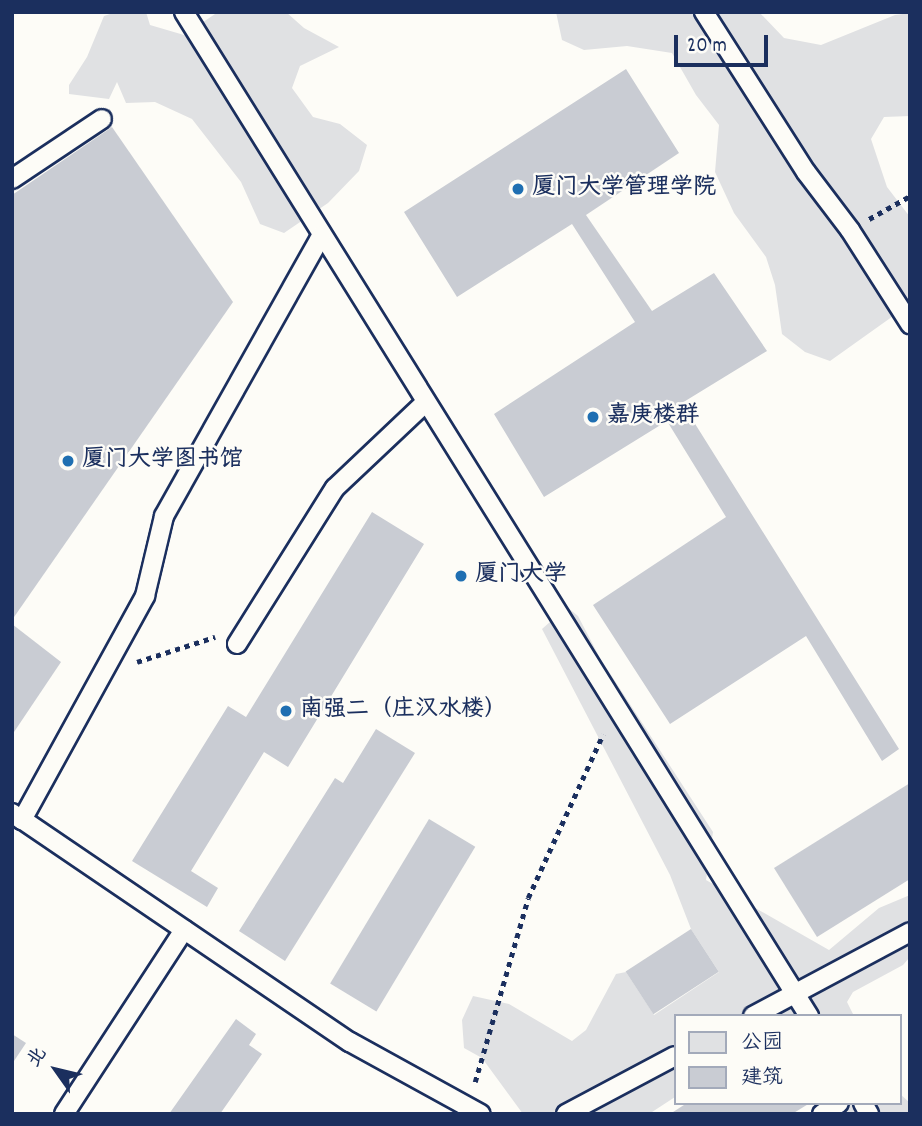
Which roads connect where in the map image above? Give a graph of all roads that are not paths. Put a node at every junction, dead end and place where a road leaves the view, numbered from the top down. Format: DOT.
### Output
graph roads {
  1 [pos="184,12"];
  2 [pos="704,12"];
  3 [pos="102,119"];
  4 [pos="12,179"];
  5 [pos="322,235"];
  6 [pos="910,324"];
  7 [pos="426,402"];
  8 [pos="237,644"];
  9 [pos="15,815"];
  10 [pos="184,930"];
  11 [pos="910,932"];
  12 [pos="795,994"];
  13 [pos="757,1014"];
  14 [pos="807,1014"];
  15 [pos="674,1057"];
  16 [pos="474,1110"];
  17 [pos="64,1114"];
  18 [pos="566,1114"];
  1 -- 5 [label="lane"];
  2 -- 6 [label="lane"];
  3 -- 4 [label="lane"];
  5 -- 7 [label="lane"];
  5 -- 9 [label="lane"];
  7 -- 8 [label="lane"];
  7 -- 12 [label="lane"];
  9 -- 10 [label="lane"];
  10 -- 16 [label="lane"];
  10 -- 17 [label="lane"];
  11 -- 12 [label="lane"];
  12 -- 13 [label="lane"];
  12 -- 14 [label="lane"];
  15 -- 18 [label="lane"];
}
